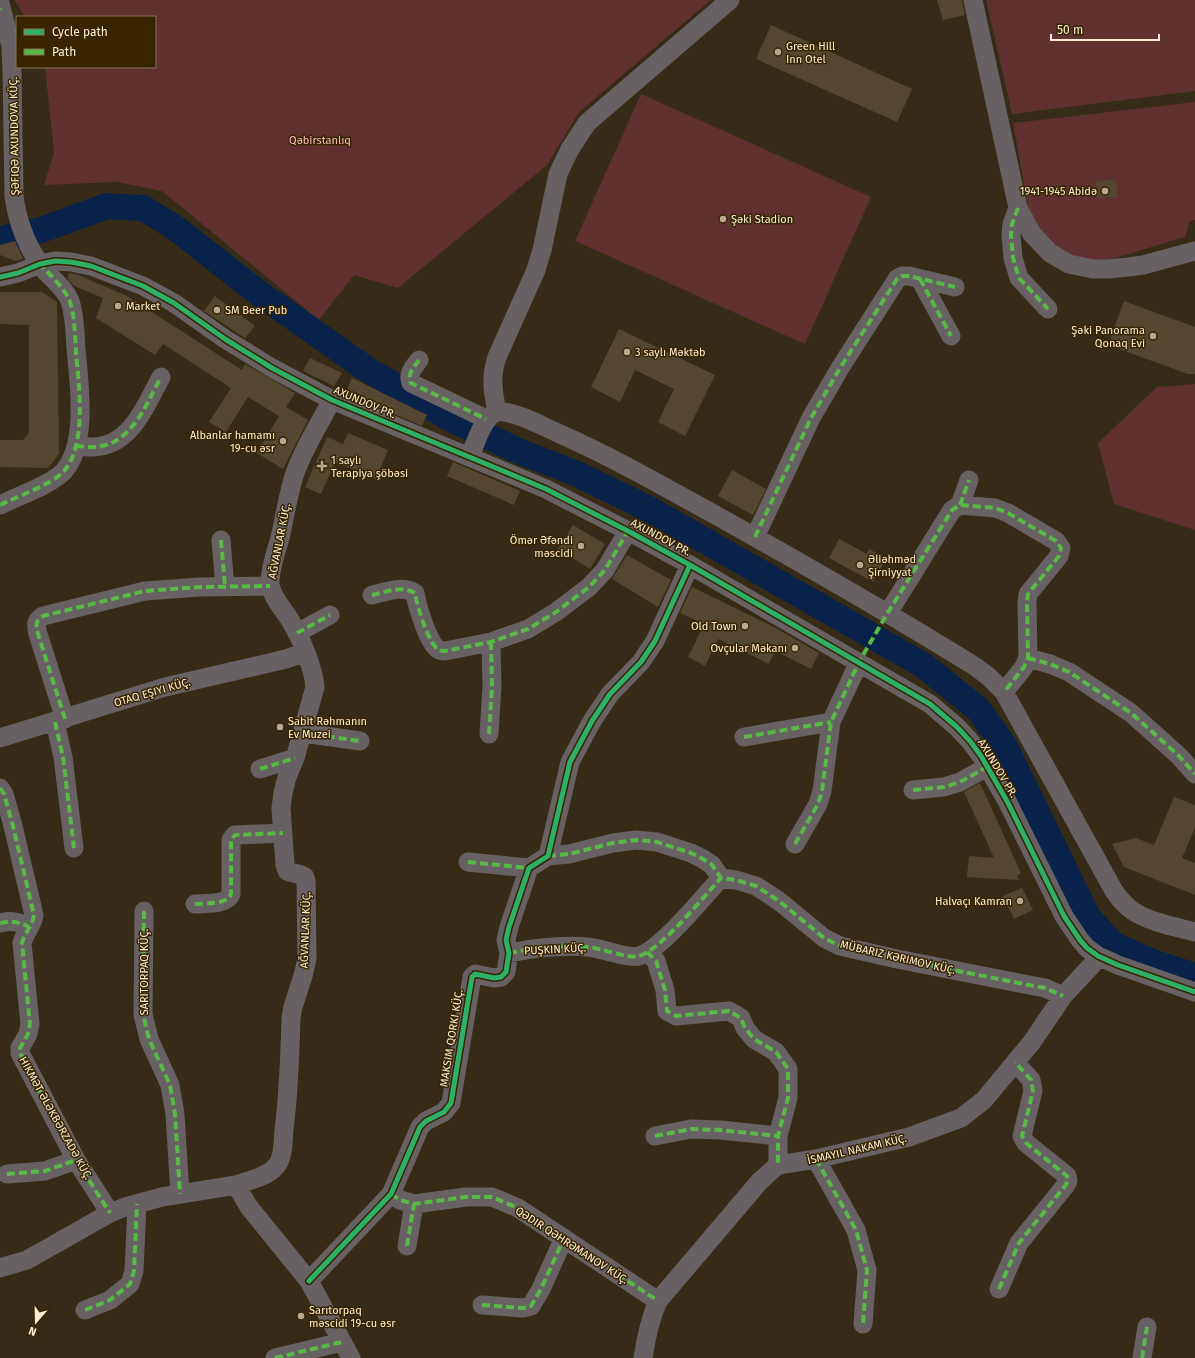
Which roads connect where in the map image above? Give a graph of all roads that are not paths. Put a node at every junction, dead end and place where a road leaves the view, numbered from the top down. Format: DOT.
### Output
graph roads {
  1 [pos="730,0"];
  2 [pos="974,0"];
  3 [pos="0,7"];
  4 [pos="1018,208"];
  5 [pos="1195,251"];
  6 [pos="40,264"];
  7 [pos="0,277"];
  8 [pos="920,279"];
  9 [pos="955,287"];
  10 [pos="1048,309"];
  11 [pos="950,336"];
  12 [pos="419,360"];
  13 [pos="161,377"];
  14 [pos="332,400"];
  15 [pos="492,416"];
  16 [pos="76,446"];
  17 [pos="473,449"];
  18 [pos="970,480"];
  19 [pos="0,505"];
  20 [pos="960,505"];
  21 [pos="628,531"];
  22 [pos="755,537"];
  23 [pos="221,540"];
  24 [pos="690,565"];
  25 [pos="270,586"];
  26 [pos="225,587"];
  27 [pos="372,595"];
  28 [pos="888,613"];
  29 [pos="330,615"];
  30 [pos="297,633"];
  31 [pos="490,642"];
  32 [pos="305,652"];
  33 [pos="1028,658"];
  34 [pos="859,662"];
  35 [pos="1004,692"];
  36 [pos="60,720"];
  37 [pos="831,722"];
  38 [pos="303,733"];
  39 [pos="489,734"];
  40 [pos="0,738"];
  41 [pos="744,738"];
  42 [pos="360,741"];
  43 [pos="295,758"];
  44 [pos="987,767"];
  45 [pos="260,769"];
  46 [pos="1195,774"];
  47 [pos="0,788"];
  48 [pos="913,790"];
  49 [pos="283,833"];
  50 [pos="795,844"];
  51 [pos="74,848"];
  52 [pos="548,856"];
  53 [pos="468,862"];
  54 [pos="529,868"];
  55 [pos="721,878"];
  56 [pos="196,904"];
  57 [pos="144,911"];
  58 [pos="0,923"];
  59 [pos="29,927"];
  60 [pos="1195,932"];
  61 [pos="647,952"];
  62 [pos="509,953"];
  63 [pos="1098,956"];
  64 [pos="1195,992"];
  65 [pos="1063,996"];
  66 [pos="1016,1062"];
  67 [pos="655,1136"];
  68 [pos="778,1136"];
  69 [pos="816,1159"];
  70 [pos="76,1160"];
  71 [pos="778,1165"];
  72 [pos="7,1174"];
  73 [pos="236,1185"];
  74 [pos="180,1194"];
  75 [pos="391,1194"];
  76 [pos="137,1204"];
  77 [pos="414,1204"];
  78 [pos="110,1213"];
  79 [pos="564,1238"];
  80 [pos="407,1246"];
  81 [pos="0,1268"];
  82 [pos="309,1281"];
  83 [pos="999,1289"];
  84 [pos="658,1300"];
  85 [pos="482,1304"];
  86 [pos="85,1310"];
  87 [pos="863,1324"];
  88 [pos="1148,1327"];
  89 [pos="342,1342"];
  90 [pos="275,1358"];
  91 [pos="351,1358"];
  92 [pos="643,1358"];
  93 [pos="1142,1358"];
  1 -- 15 [label="street"];
  2 -- 4 [label="street"];
  3 -- 6 [label="street, ŞƏFIQƏ AXUNDOVA KÜÇ."];
  4 -- 5 [label="street"];
  4 -- 10 [label="street"];
  6 -- 7 [label="street, AXUNDOV PR."];
  6 -- 14 [label="street, AXUNDOV PR."];
  6 -- 16 [label="street, ŞƏFIQƏ AXUNDOVA KÜÇ."];
  8 -- 9 [label="street"];
  8 -- 11 [label="street"];
  8 -- 22 [label="street"];
  12 -- 15 [label="street"];
  13 -- 16 [label="street"];
  14 -- 17 [label="street, AXUNDOV PR."];
  14 -- 25 [label="street, AĞVANLAR KÜÇ."];
  15 -- 17 [label="street"];
  15 -- 22 [label="street"];
  16 -- 19 [label="street, ŞƏFIQƏ AXUNDOVA KÜÇ."];
  17 -- 21 [label="street, AXUNDOV PR."];
  18 -- 20 [label="street"];
  20 -- 28 [label="street"];
  20 -- 33 [label="street"];
  21 -- 24 [label="street, AXUNDOV PR."];
  21 -- 31 [label="street"];
  22 -- 28 [label="street"];
  23 -- 26 [label="street"];
  24 -- 34 [label="street, AXUNDOV PR."];
  24 -- 52 [label="street"];
  25 -- 26 [label="street"];
  25 -- 30 [label="street, AĞVANLAR KÜÇ."];
  26 -- 36 [label="street"];
  27 -- 31 [label="street"];
  28 -- 35 [label="street"];
  29 -- 30 [label="street"];
  30 -- 32 [label="street, AĞVANLAR KÜÇ."];
  31 -- 39 [label="street"];
  32 -- 36 [label="street, OTAQ EŞIYI KÜÇ."];
  32 -- 38 [label="street, AĞVANLAR KÜÇ."];
  33 -- 35 [label="street"];
  33 -- 46 [label="street"];
  34 -- 37 [label="street"];
  34 -- 44 [label="street, AXUNDOV PR."];
  35 -- 60 [label="street"];
  36 -- 40 [label="street, OTAQ EŞIYI KÜÇ."];
  36 -- 51 [label="street"];
  37 -- 41 [label="street"];
  37 -- 50 [label="street"];
  38 -- 42 [label="street"];
  38 -- 43 [label="street, AĞVANLAR KÜÇ."];
  43 -- 45 [label="street"];
  43 -- 49 [label="street, AĞVANLAR KÜÇ."];
  44 -- 48 [label="street"];
  44 -- 63 [label="street, AXUNDOV PR."];
  47 -- 59 [label="street, HIKMƏT ƏLƏKBƏRZADƏ KÜÇ."];
  49 -- 56 [label="street"];
  49 -- 73 [label="street, AĞVANLAR KÜÇ."];
  52 -- 54 [label="street"];
  52 -- 55 [label="street"];
  53 -- 54 [label="street"];
  54 -- 62 [label="street, MAKSIM QORKI KÜÇ."];
  55 -- 61 [label="street, PUŞKIN KÜÇ."];
  55 -- 65 [label="street, MÜBARIZ KƏRIMOV KÜÇ."];
  57 -- 74 [label="street"];
  58 -- 59 [label="street"];
  59 -- 70 [label="street, HIKMƏT ƏLƏKBƏRZADƏ KÜÇ."];
  61 -- 62 [label="street, PUŞKIN KÜÇ."];
  61 -- 68 [label="street"];
  62 -- 75 [label="street, MAKSIM QORKI KÜÇ."];
  63 -- 64 [label="street, AXUNDOV PR."];
  63 -- 65 [label="street"];
  65 -- 66 [label="street"];
  66 -- 69 [label="street"];
  66 -- 83 [label="street"];
  67 -- 68 [label="street"];
  68 -- 71 [label="street"];
  69 -- 71 [label="street"];
  69 -- 87 [label="street"];
  70 -- 72 [label="street"];
  70 -- 78 [label="street, HIKMƏT ƏLƏKBƏRZADƏ KÜÇ."];
  71 -- 84 [label="street"];
  73 -- 74 [label="street"];
  73 -- 82 [label="street"];
  74 -- 76 [label="street"];
  75 -- 77 [label="street, QƏDIR QƏHRƏMANOV KÜÇ."];
  75 -- 82 [label="street, MAKSIM QORKI KÜÇ."];
  76 -- 78 [label="street"];
  76 -- 86 [label="street"];
  77 -- 79 [label="street, QƏDIR QƏHRƏMANOV KÜÇ."];
  77 -- 80 [label="street"];
  78 -- 81 [label="street"];
  79 -- 84 [label="street, QƏDIR QƏHRƏMANOV KÜÇ."];
  79 -- 85 [label="street"];
  82 -- 89 [label="street"];
  84 -- 92 [label="street"];
  88 -- 93 [label="street"];
  89 -- 90 [label="street"];
  89 -- 91 [label="street"];
}
